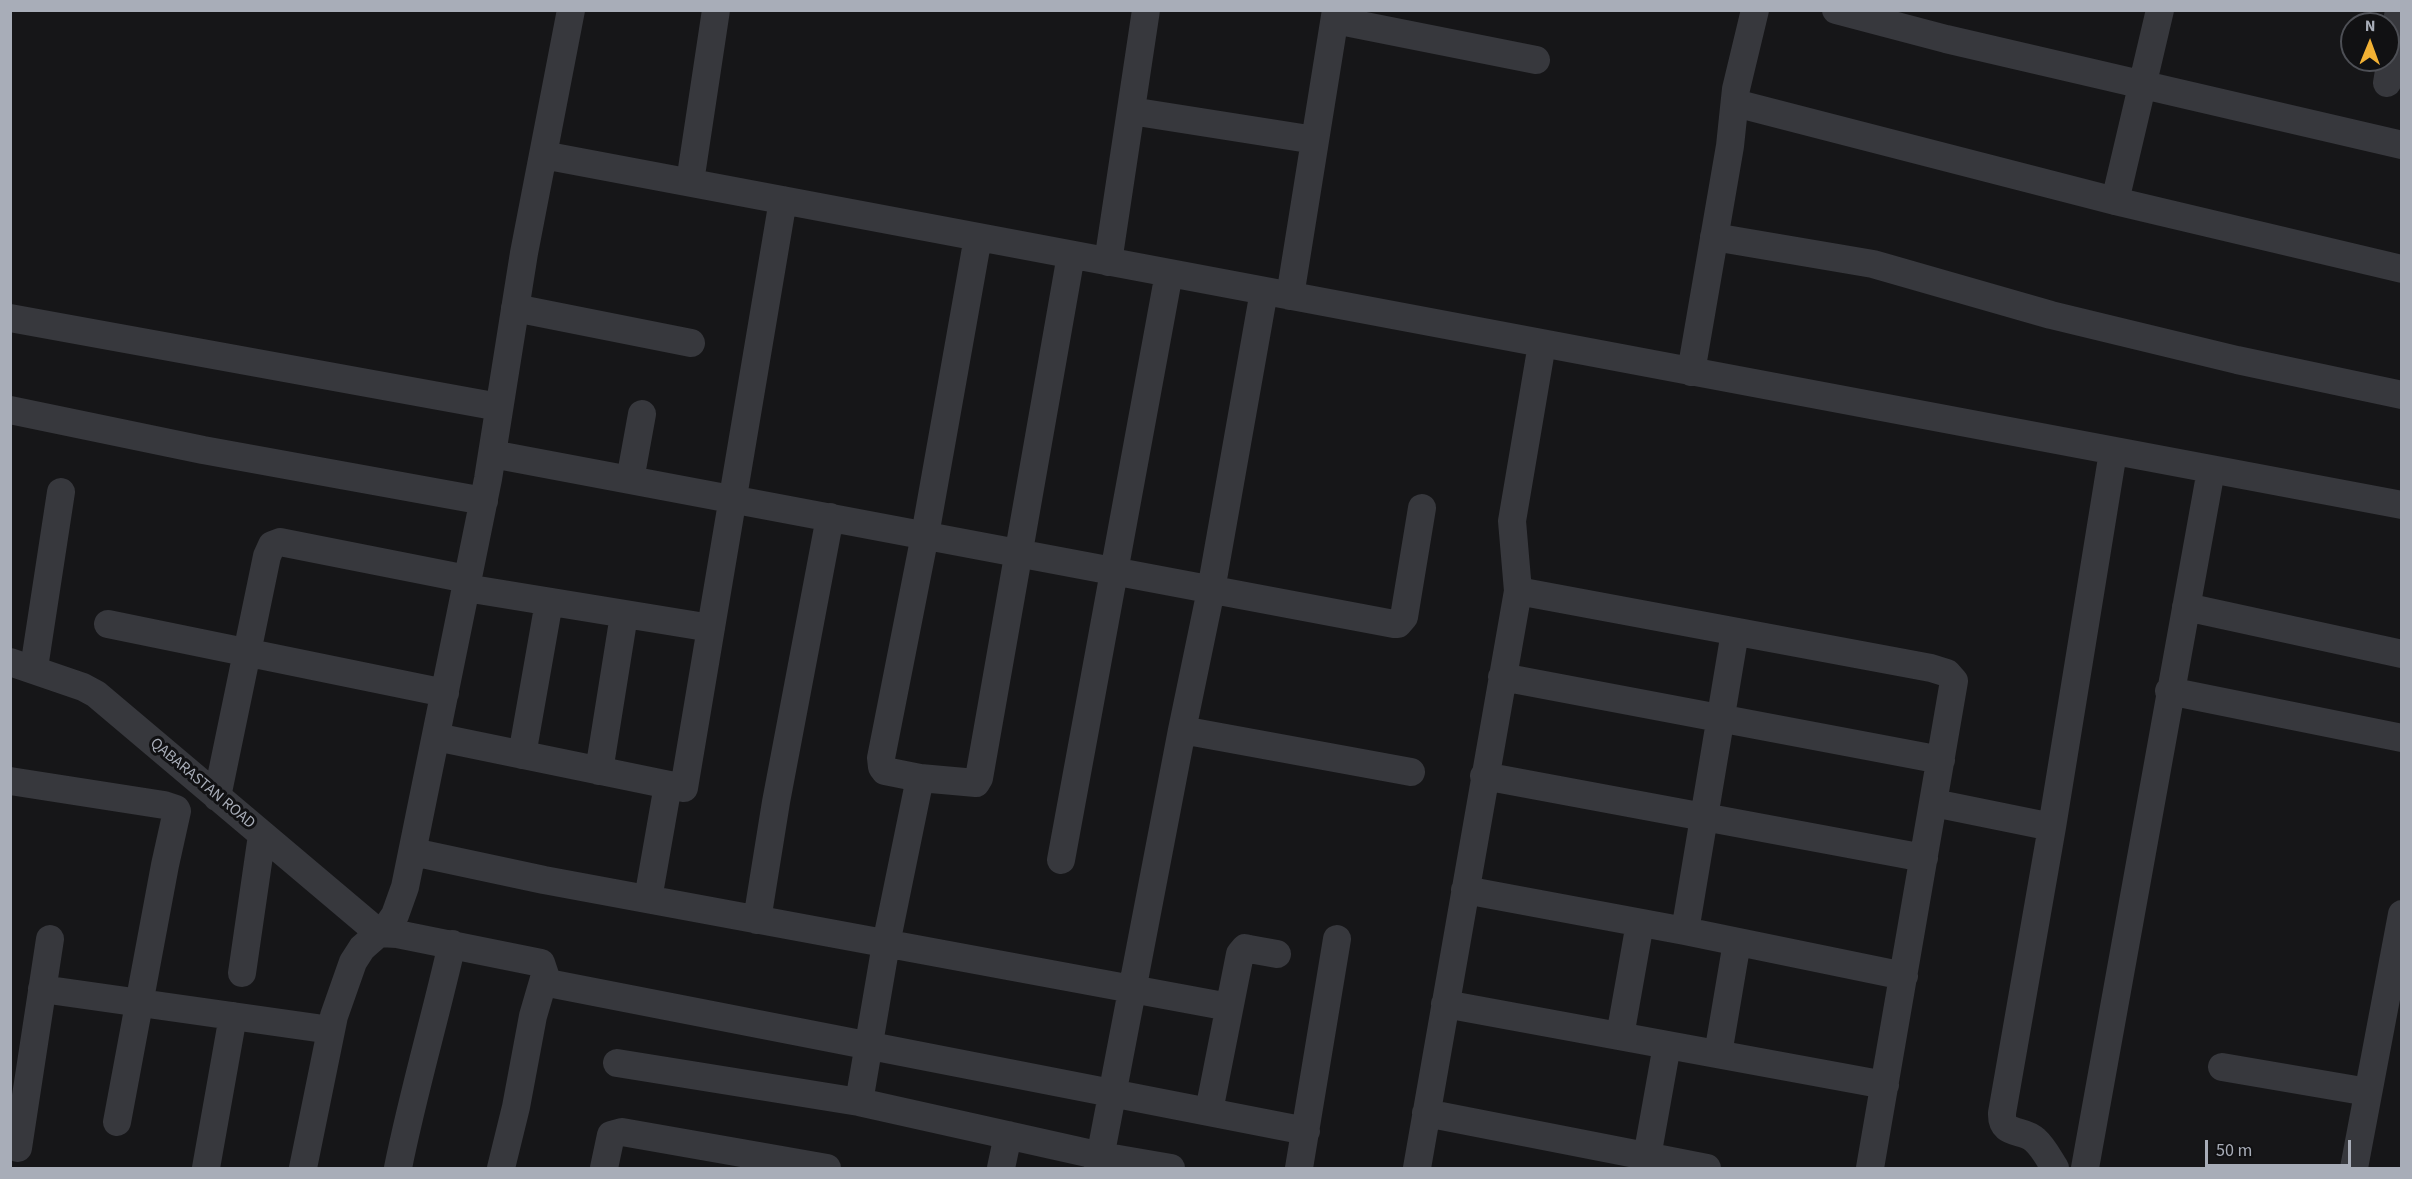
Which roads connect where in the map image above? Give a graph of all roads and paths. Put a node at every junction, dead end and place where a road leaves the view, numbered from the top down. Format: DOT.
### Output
graph roads {
  1 [pos="571,10"];
  2 [pos="716,10"];
  3 [pos="1146,10"];
  4 [pos="1755,10"];
  5 [pos="1836,10"];
  6 [pos="2160,10"];
  7 [pos="2397,11"];
  8 [pos="1335,15"];
  9 [pos="1536,60"];
  10 [pos="2142,83"];
  11 [pos="2387,83"];
  12 [pos="1735,103"];
  13 [pos="1131,111"];
  14 [pos="1315,140"];
  15 [pos="2402,144"];
  16 [pos="543,155"];
  17 [pos="690,183"];
  18 [pos="783,200"];
  19 [pos="2115,201"];
  20 [pos="978,237"];
  21 [pos="1714,237"];
  22 [pos="1071,255"];
  23 [pos="1108,262"];
  24 [pos="2402,269"];
  25 [pos="1169,273"];
  26 [pos="1277,293"];
  27 [pos="515,308"];
  28 [pos="10,318"];
  29 [pos="691,343"];
  30 [pos="1542,344"];
  31 [pos="1691,372"];
  32 [pos="2402,395"];
  33 [pos="499,407"];
  34 [pos="10,410"];
  35 [pos="642,414"];
  36 [pos="2113,452"];
  37 [pos="492,454"];
  38 [pos="2211,470"];
  39 [pos="630,480"];
  40 [pos="62,492"];
  41 [pos="733,499"];
  42 [pos="484,501"];
  43 [pos="2402,505"];
  44 [pos="1422,508"];
  45 [pos="830,517"];
  46 [pos="925,536"];
  47 [pos="1020,554"];
  48 [pos="1116,572"];
  49 [pos="466,584"];
  50 [pos="1211,590"];
  51 [pos="1518,591"];
  52 [pos="549,602"];
  53 [pos="2186,607"];
  54 [pos="624,615"];
  55 [pos="108,624"];
  56 [pos="711,628"];
  57 [pos="1735,632"];
  58 [pos="246,652"];
  59 [pos="2402,654"];
  60 [pos="22,665"];
  61 [pos="1502,677"];
  62 [pos="2169,691"];
  63 [pos="445,693"];
  64 [pos="1721,718"];
  65 [pos="1182,730"];
  66 [pos="436,737"];
  67 [pos="2402,738"];
  68 [pos="522,755"];
  69 [pos="1941,760"];
  70 [pos="599,771"];
  71 [pos="1411,772"];
  72 [pos="1484,776"];
  73 [pos="920,778"];
  74 [pos="10,780"];
  75 [pos="668,785"];
  76 [pos="218,797"];
  77 [pos="1934,803"];
  78 [pos="1704,818"];
  79 [pos="2052,826"];
  80 [pos="262,835"];
  81 [pos="412,852"];
  82 [pos="1924,858"];
  83 [pos="1061,860"];
  84 [pos="1465,890"];
  85 [pos="648,899"];
  86 [pos="2402,914"];
  87 [pos="757,920"];
  88 [pos="1640,922"];
  89 [pos="1685,931"];
  90 [pos="379,933"];
  91 [pos="50,939"];
  92 [pos="1337,939"];
  93 [pos="1737,942"];
  94 [pos="452,944"];
  95 [pos="886,944"];
  96 [pos="2398,949"];
  97 [pos="1277,954"];
  98 [pos="242,973"];
  99 [pos="1904,976"];
  100 [pos="543,982"];
  101 [pos="42,989"];
  102 [pos="1134,989"];
  103 [pos="138,1002"];
  104 [pos="1445,1004"];
  105 [pos="1229,1007"];
  106 [pos="233,1016"];
  107 [pos="331,1030"];
  108 [pos="1620,1036"];
  109 [pos="2390,1043"];
  110 [pos="1667,1045"];
  111 [pos="869,1046"];
  112 [pos="1718,1054"];
  113 [pos="617,1063"];
  114 [pos="2222,1067"];
  115 [pos="1885,1085"];
  116 [pos="1113,1092"];
  117 [pos="2368,1092"];
  118 [pos="859,1102"];
  119 [pos="1209,1111"];
  120 [pos="1426,1113"];
  121 [pos="117,1122"];
  122 [pos="1306,1131"];
  123 [pos="1008,1135"];
  124 [pos="18,1148"];
  125 [pos="1099,1162"];
  126 [pos="1646,1163"];
  127 [pos="206,1168"];
  128 [pos="303,1168"];
  129 [pos="398,1168"];
  130 [pos="501,1168"];
  131 [pos="604,1168"];
  132 [pos="827,1168"];
  133 [pos="1001,1168"];
  134 [pos="1171,1168"];
  135 [pos="1299,1168"];
  136 [pos="1417,1168"];
  137 [pos="1707,1168"];
  138 [pos="1870,1168"];
  139 [pos="2055,1168"];
  140 [pos="2085,1168"];
  141 [pos="2354,1168"];
  1 -- 16 [label="street"];
  2 -- 17 [label="street"];
  3 -- 13 [label="street"];
  4 -- 12 [label="street"];
  5 -- 10 [label="street"];
  6 -- 10 [label="street"];
  7 -- 11 [label="street"];
  8 -- 9 [label="street"];
  8 -- 14 [label="street"];
  10 -- 15 [label="street"];
  10 -- 19 [label="street"];
  12 -- 19 [label="street"];
  12 -- 21 [label="street"];
  13 -- 14 [label="street"];
  13 -- 23 [label="street"];
  14 -- 26 [label="street"];
  16 -- 17 [label="street"];
  16 -- 27 [label="street"];
  17 -- 18 [label="street"];
  18 -- 20 [label="street"];
  18 -- 41 [label="street"];
  19 -- 24 [label="street"];
  20 -- 22 [label="street"];
  20 -- 46 [label="street"];
  21 -- 31 [label="street"];
  21 -- 32 [label="street"];
  22 -- 23 [label="street"];
  22 -- 47 [label="street"];
  23 -- 25 [label="street"];
  25 -- 26 [label="street"];
  25 -- 48 [label="street"];
  26 -- 30 [label="street"];
  26 -- 50 [label="street"];
  27 -- 29 [label="street"];
  27 -- 33 [label="street"];
  28 -- 33 [label="street"];
  30 -- 31 [label="street"];
  30 -- 51 [label="street"];
  31 -- 36 [label="street"];
  33 -- 37 [label="street"];
  34 -- 42 [label="street"];
  35 -- 39 [label="street"];
  36 -- 38 [label="street"];
  36 -- 79 [label="street"];
  37 -- 39 [label="street"];
  37 -- 42 [label="street"];
  38 -- 43 [label="street"];
  38 -- 53 [label="street"];
  39 -- 41 [label="street"];
  40 -- 60 [label="street"];
  41 -- 45 [label="street"];
  41 -- 56 [label="street"];
  42 -- 49 [label="street"];
  44 -- 50 [label="street"];
  45 -- 46 [label="street"];
  45 -- 87 [label="street"];
  46 -- 47 [label="street"];
  46 -- 73 [label="street"];
  47 -- 48 [label="street"];
  47 -- 73 [label="street"];
  48 -- 50 [label="street"];
  48 -- 83 [label="street"];
  49 -- 52 [label="street"];
  49 -- 58 [label="street"];
  49 -- 63 [label="street"];
  50 -- 65 [label="street"];
  51 -- 57 [label="street"];
  51 -- 61 [label="street"];
  52 -- 54 [label="street"];
  52 -- 68 [label="street"];
  53 -- 59 [label="street"];
  53 -- 62 [label="street"];
  54 -- 56 [label="street"];
  54 -- 70 [label="street"];
  55 -- 58 [label="street"];
  56 -- 75 [label="street"];
  57 -- 64 [label="street"];
  57 -- 69 [label="street"];
  58 -- 63 [label="street"];
  58 -- 76 [label="street"];
  60 -- 76 [label="street, QABARASTAN ROAD"];
  61 -- 64 [label="street"];
  61 -- 72 [label="street"];
  62 -- 67 [label="street"];
  62 -- 140 [label="street"];
  63 -- 66 [label="street"];
  64 -- 69 [label="street"];
  64 -- 78 [label="street"];
  65 -- 71 [label="street"];
  65 -- 102 [label="street"];
  66 -- 68 [label="street"];
  66 -- 81 [label="street"];
  68 -- 70 [label="street"];
  69 -- 77 [label="street"];
  70 -- 75 [label="street"];
  72 -- 78 [label="street"];
  72 -- 84 [label="street"];
  73 -- 95 [label="street"];
  74 -- 103 [label="street"];
  75 -- 85 [label="street"];
  76 -- 80 [label="street, QABARASTAN ROAD"];
  77 -- 79 [label="street"];
  77 -- 82 [label="street"];
  78 -- 82 [label="street"];
  78 -- 89 [label="street"];
  79 -- 139 [label="street"];
  80 -- 90 [label="street, QABARASTAN ROAD"];
  80 -- 98 [label="street"];
  81 -- 85 [label="street"];
  81 -- 90 [label="street"];
  82 -- 99 [label="street"];
  84 -- 88 [label="street"];
  84 -- 104 [label="street"];
  85 -- 87 [label="street"];
  86 -- 96 [label="street"];
  87 -- 95 [label="street"];
  88 -- 89 [label="street"];
  88 -- 108 [label="street"];
  89 -- 93 [label="street"];
  90 -- 94 [label="street"];
  90 -- 107 [label="street"];
  91 -- 101 [label="street"];
  92 -- 122 [label="street"];
  93 -- 99 [label="street"];
  93 -- 112 [label="street"];
  94 -- 100 [label="street"];
  94 -- 129 [label="street"];
  95 -- 102 [label="street"];
  95 -- 111 [label="street"];
  96 -- 109 [label="street"];
  97 -- 105 [label="street"];
  99 -- 115 [label="street"];
  100 -- 111 [label="street"];
  100 -- 130 [label="street"];
  101 -- 103 [label="street"];
  101 -- 124 [label="street"];
  102 -- 105 [label="street"];
  102 -- 116 [label="street"];
  103 -- 106 [label="street"];
  103 -- 121 [label="street"];
  104 -- 108 [label="street"];
  104 -- 120 [label="street"];
  105 -- 119 [label="street"];
  106 -- 107 [label="street"];
  106 -- 127 [label="street"];
  107 -- 128 [label="street"];
  108 -- 110 [label="street"];
  109 -- 117 [label="street"];
  110 -- 112 [label="street"];
  110 -- 126 [label="street"];
  111 -- 116 [label="street"];
  111 -- 118 [label="street"];
  112 -- 115 [label="street"];
  113 -- 118 [label="street"];
  114 -- 117 [label="street"];
  115 -- 138 [label="street"];
  116 -- 119 [label="street"];
  116 -- 125 [label="street"];
  117 -- 141 [label="street"];
  118 -- 123 [label="street"];
  119 -- 122 [label="street"];
  120 -- 126 [label="street"];
  120 -- 136 [label="street"];
  122 -- 135 [label="street"];
  123 -- 125 [label="street"];
  123 -- 133 [label="street"];
  125 -- 134 [label="street"];
  126 -- 137 [label="street"];
  131 -- 132 [label="street"];
}
